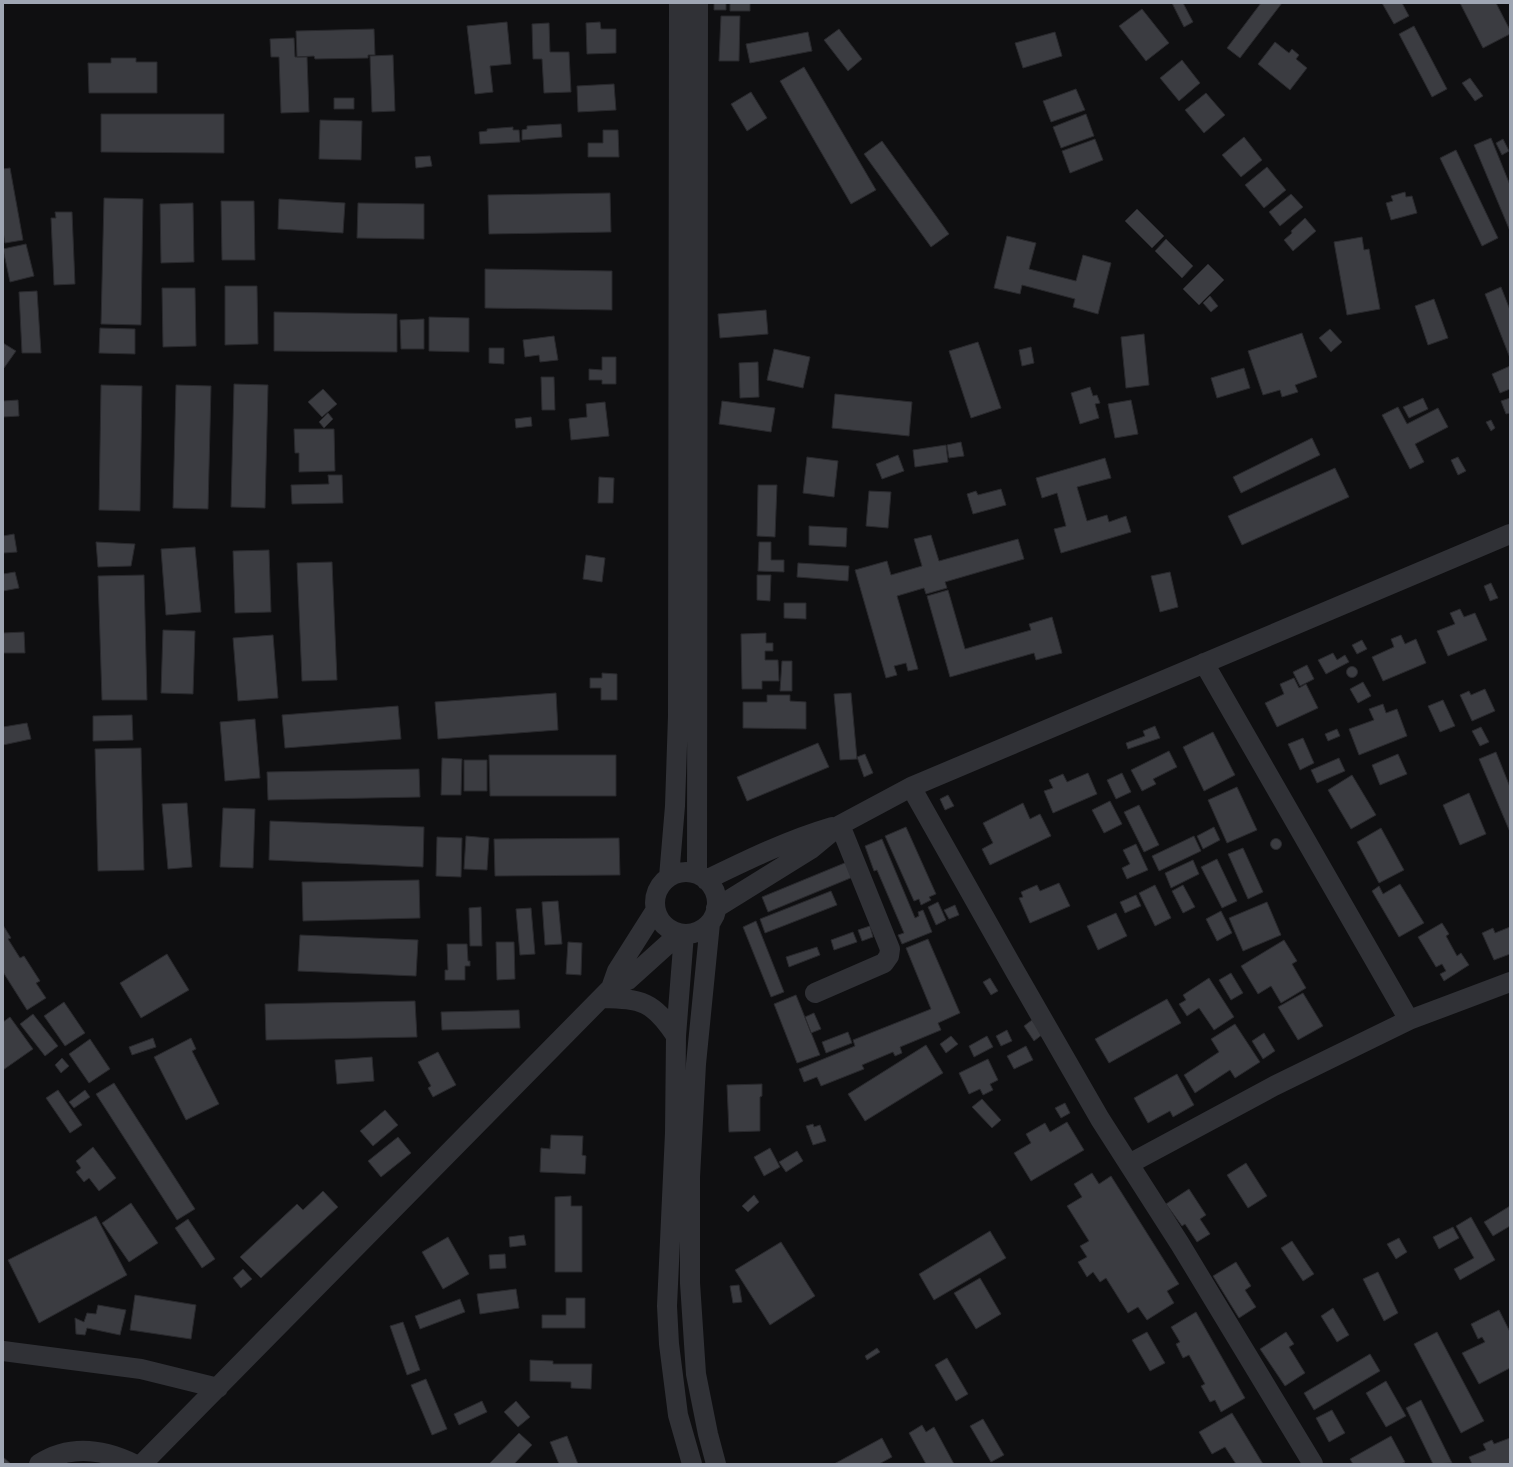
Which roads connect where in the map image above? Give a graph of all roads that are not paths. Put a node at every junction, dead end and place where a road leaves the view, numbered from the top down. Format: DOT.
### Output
graph roads {
  1 [pos="679,3"];
  2 [pos="698,3"];
  3 [pos="1510,534"];
  4 [pos="1204,663"];
  5 [pos="912,787"];
  6 [pos="840,825"];
  7 [pos="669,877"];
  8 [pos="701,877"];
  9 [pos="655,911"];
  10 [pos="713,916"];
  11 [pos="682,934"];
  12 [pos="1510,982"];
  13 [pos="607,993"];
  14 [pos="815,993"];
  15 [pos="1409,1020"];
  16 [pos="676,1036"];
  17 [pos="1129,1164"];
  18 [pos="3,1351"];
  19 [pos="218,1388"];
  20 [pos="39,1464"];
  21 [pos="134,1464"];
  22 [pos="142,1464"];
  23 [pos="692,1464"];
  24 [pos="716,1464"];
  25 [pos="1312,1464"];
  1 -- 7 [label="street"];
  2 -- 8 [label="street"];
  3 -- 4 [label="street"];
  4 -- 5 [label="street"];
  4 -- 15 [label="street"];
  5 -- 6 [label="street"];
  5 -- 17 [label="street"];
  6 -- 8 [label="street"];
  6 -- 10 [label="street"];
  6 -- 14 [label="street"];
  7 -- 8 [label="street"];
  7 -- 9 [label="street"];
  8 -- 10 [label="street"];
  9 -- 11 [label="street"];
  9 -- 13 [label="street"];
  10 -- 11 [label="street"];
  10 -- 24 [label="street"];
  11 -- 13 [label="street"];
  11 -- 16 [label="street"];
  12 -- 15 [label="street"];
  13 -- 16 [label="street"];
  13 -- 19 [label="street"];
  15 -- 17 [label="street"];
  16 -- 23 [label="street"];
  17 -- 25 [label="street"];
  18 -- 19 [label="street"];
  19 -- 22 [label="street"];
  20 -- 21 [label="street"];
}
